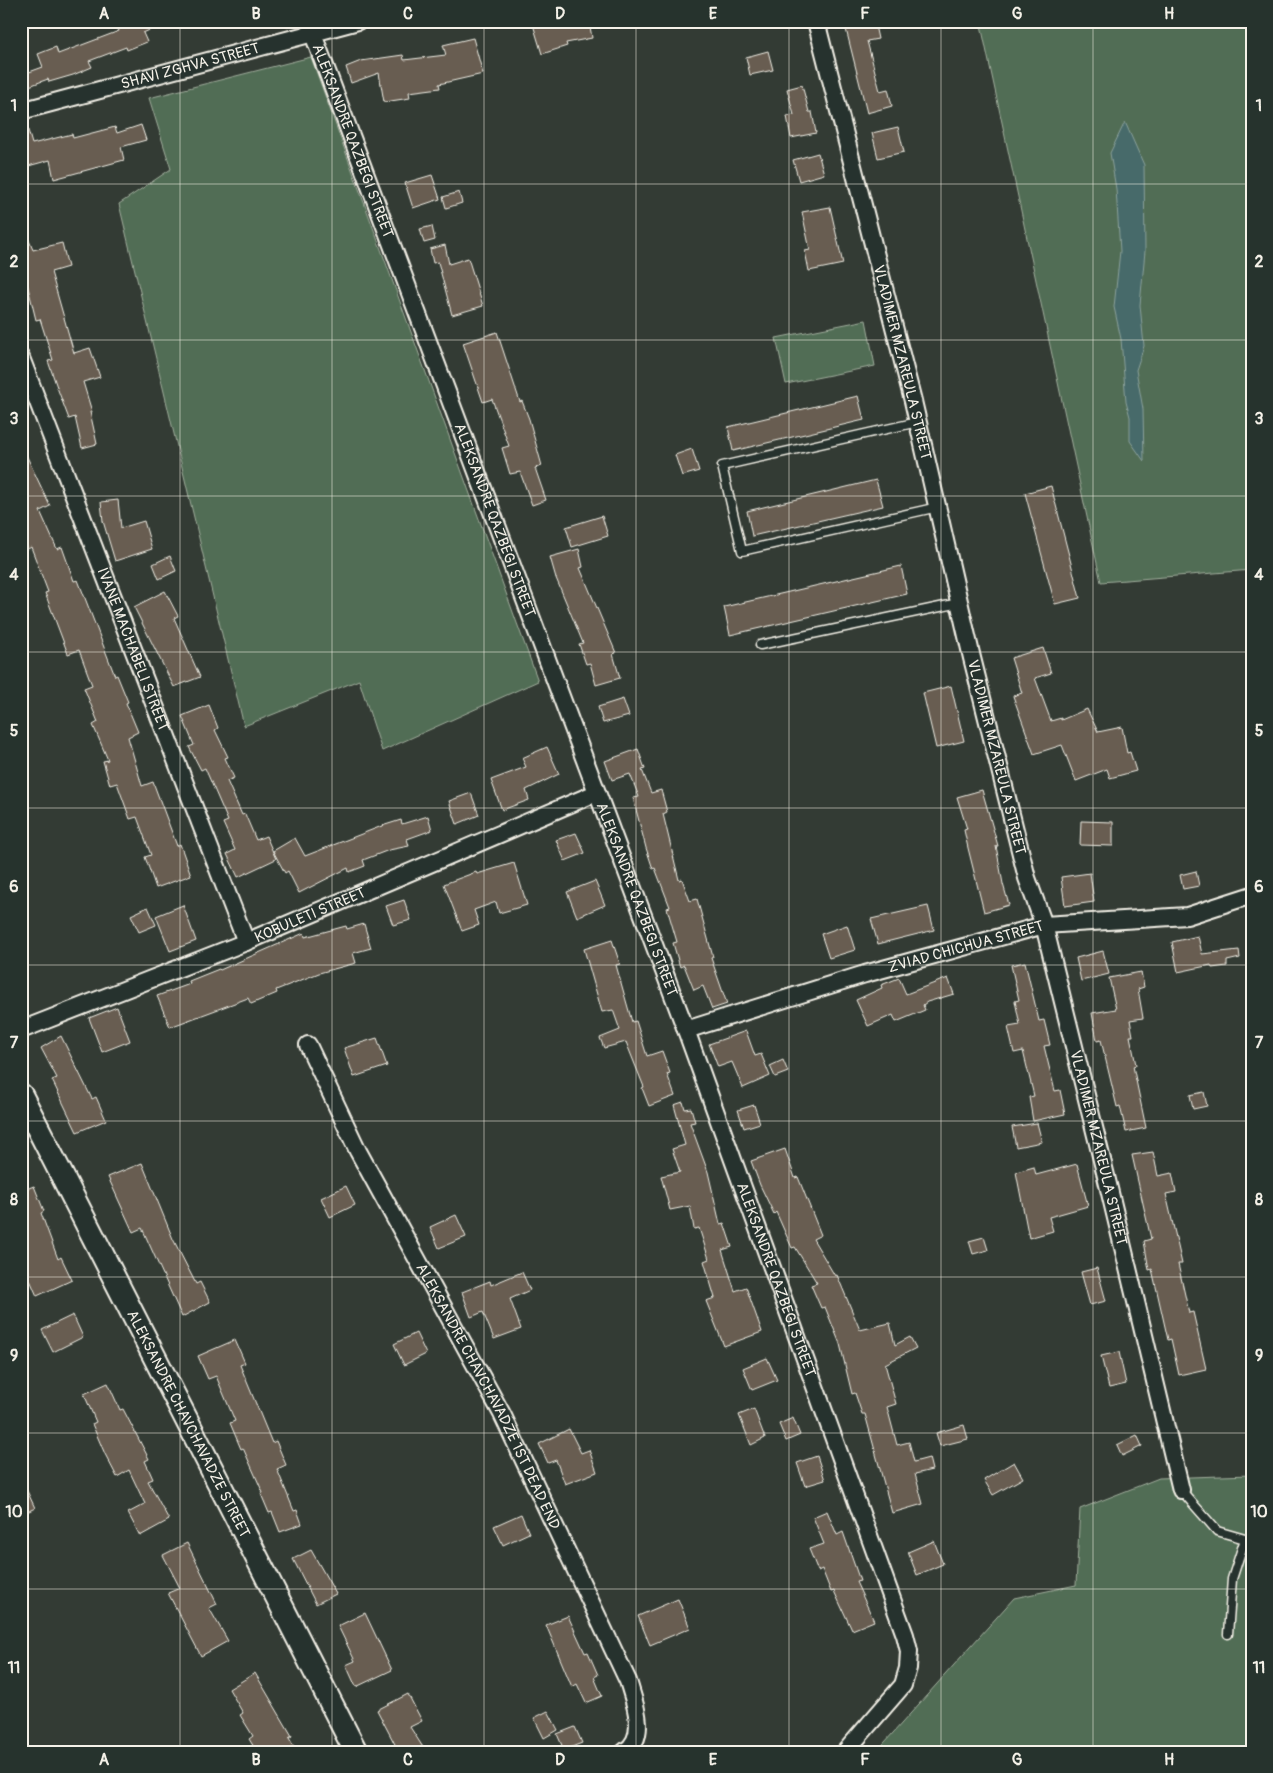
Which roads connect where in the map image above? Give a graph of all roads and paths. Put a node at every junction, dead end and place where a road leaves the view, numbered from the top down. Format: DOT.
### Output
graph roads {
  1 [pos="358,21"];
  2 [pos="816,21"];
  3 [pos="314,34"];
  4 [pos="21,111"];
  5 [pos="21,358"];
  6 [pos="918,422"];
  7 [pos="938,508"];
  8 [pos="959,603"];
  9 [pos="760,644"];
  10 [pos="596,793"];
  11 [pos="1252,896"];
  12 [pos="1044,925"];
  13 [pos="246,942"];
  14 [pos="21,1030"];
  15 [pos="686,1030"];
  16 [pos="308,1045"];
  17 [pos="21,1094"];
  18 [pos="1181,1490"];
  19 [pos="1248,1540"];
  20 [pos="1228,1634"];
  21 [pos="356,1752"];
  22 [pos="624,1752"];
  23 [pos="845,1752"];
  1 -- 3 [label="street, SHAVI ZGHVA STREET"];
  2 -- 6 [label="street, VLADIMER MZAREULA STREET"];
  3 -- 4 [label="street, SHAVI ZGHVA STREET"];
  3 -- 10 [label="street, ALEKSANDRE QAZBEGI STREET"];
  5 -- 13 [label="street, IVANE MACHABELI STREET"];
  6 -- 7 [label="street, VLADIMER MZAREULA STREET"];
  6 -- 7 [label="lane"];
  7 -- 8 [label="street, VLADIMER MZAREULA STREET"];
  8 -- 9 [label="lane"];
  8 -- 12 [label="street, VLADIMER MZAREULA STREET"];
  10 -- 13 [label="street, KOBULETI STREET"];
  10 -- 15 [label="street, ALEKSANDRE QAZBEGI STREET"];
  11 -- 12 [label="street, ZVIAD CHICHUA STREET"];
  12 -- 15 [label="street, ZVIAD CHICHUA STREET"];
  12 -- 18 [label="street, VLADIMER MZAREULA STREET"];
  13 -- 14 [label="street, KOBULETI STREET"];
  15 -- 23 [label="street, ALEKSANDRE QAZBEGI STREET"];
  16 -- 22 [label="street, ALEKSANDRE CHAVCHAVADZE 1ST DEAD END"];
  17 -- 21 [label="street, ALEKSANDRE CHAVCHAVADZE STREET"];
  18 -- 19 [label="lane"];
  19 -- 20 [label="lane"];
}
